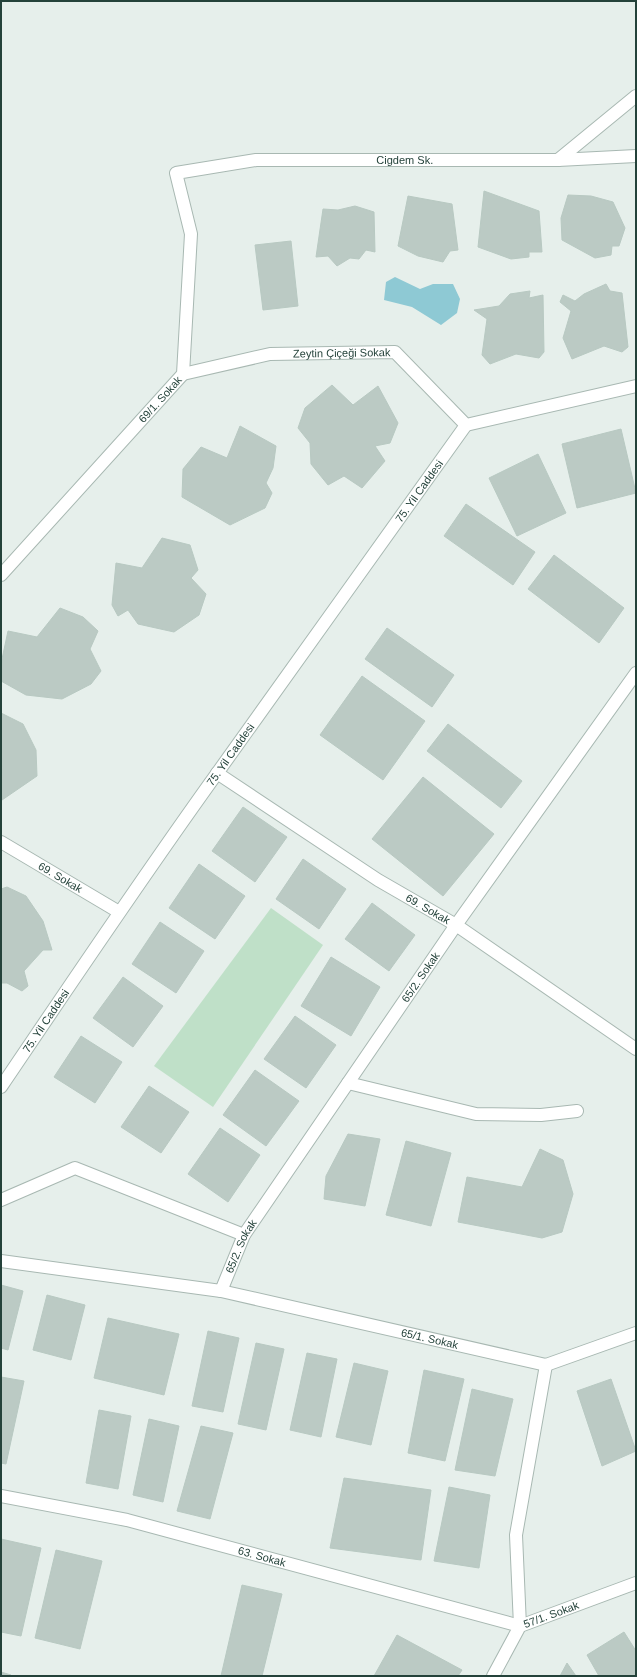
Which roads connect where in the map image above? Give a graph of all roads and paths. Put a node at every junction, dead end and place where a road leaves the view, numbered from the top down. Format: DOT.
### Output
graph roads {
  1 [pos="636,96"];
  2 [pos="636,156"];
  3 [pos="558,160"];
  4 [pos="176,174"];
  5 [pos="183,374"];
  6 [pos="636,386"];
  7 [pos="466,425"];
  8 [pos="1,575"];
  9 [pos="636,672"];
  10 [pos="217,773"];
  11 [pos="1,842"];
  12 [pos="120,912"];
  13 [pos="456,925"];
  14 [pos="636,1049"];
  15 [pos="348,1083"];
  16 [pos="1,1087"];
  17 [pos="577,1111"];
  18 [pos="1,1200"];
  19 [pos="244,1235"];
  20 [pos="1,1261"];
  21 [pos="221,1291"];
  22 [pos="636,1333"];
  23 [pos="546,1365"];
  24 [pos="1,1496"];
  25 [pos="636,1583"];
  26 [pos="520,1626"];
  27 [pos="493,1676"];
  1 -- 3 [label="street"];
  2 -- 3 [label="street, Cigdem Sk."];
  3 -- 4 [label="street, Cigdem Sk."];
  4 -- 5 [label="street, 69/1. Sokak"];
  5 -- 7 [label="street, Zeytin Çiçeği Sokak"];
  5 -- 8 [label="street, 69/1. Sokak"];
  6 -- 7 [label="street"];
  7 -- 10 [label="street, 75. Yil Caddesi"];
  9 -- 13 [label="street, 65/2. Sokak"];
  10 -- 12 [label="street, 75. Yil Caddesi"];
  10 -- 13 [label="street, 69. Sokak"];
  11 -- 12 [label="street, 69. Sokak"];
  12 -- 16 [label="street, 75. Yil Caddesi"];
  13 -- 14 [label="street, 69. Sokak"];
  13 -- 15 [label="street, 65/2. Sokak"];
  15 -- 17 [label="street"];
  15 -- 19 [label="street, 65/2. Sokak"];
  18 -- 19 [label="street"];
  19 -- 21 [label="street, 65/2. Sokak"];
  20 -- 21 [label="street, 65/1. Sokak"];
  21 -- 23 [label="street, 65/1. Sokak"];
  22 -- 23 [label="street"];
  23 -- 26 [label="street"];
  24 -- 26 [label="street, 63. Sokak"];
  25 -- 26 [label="street, 57/1. Sokak"];
  26 -- 27 [label="street, 57/1. Sokak"];
}
